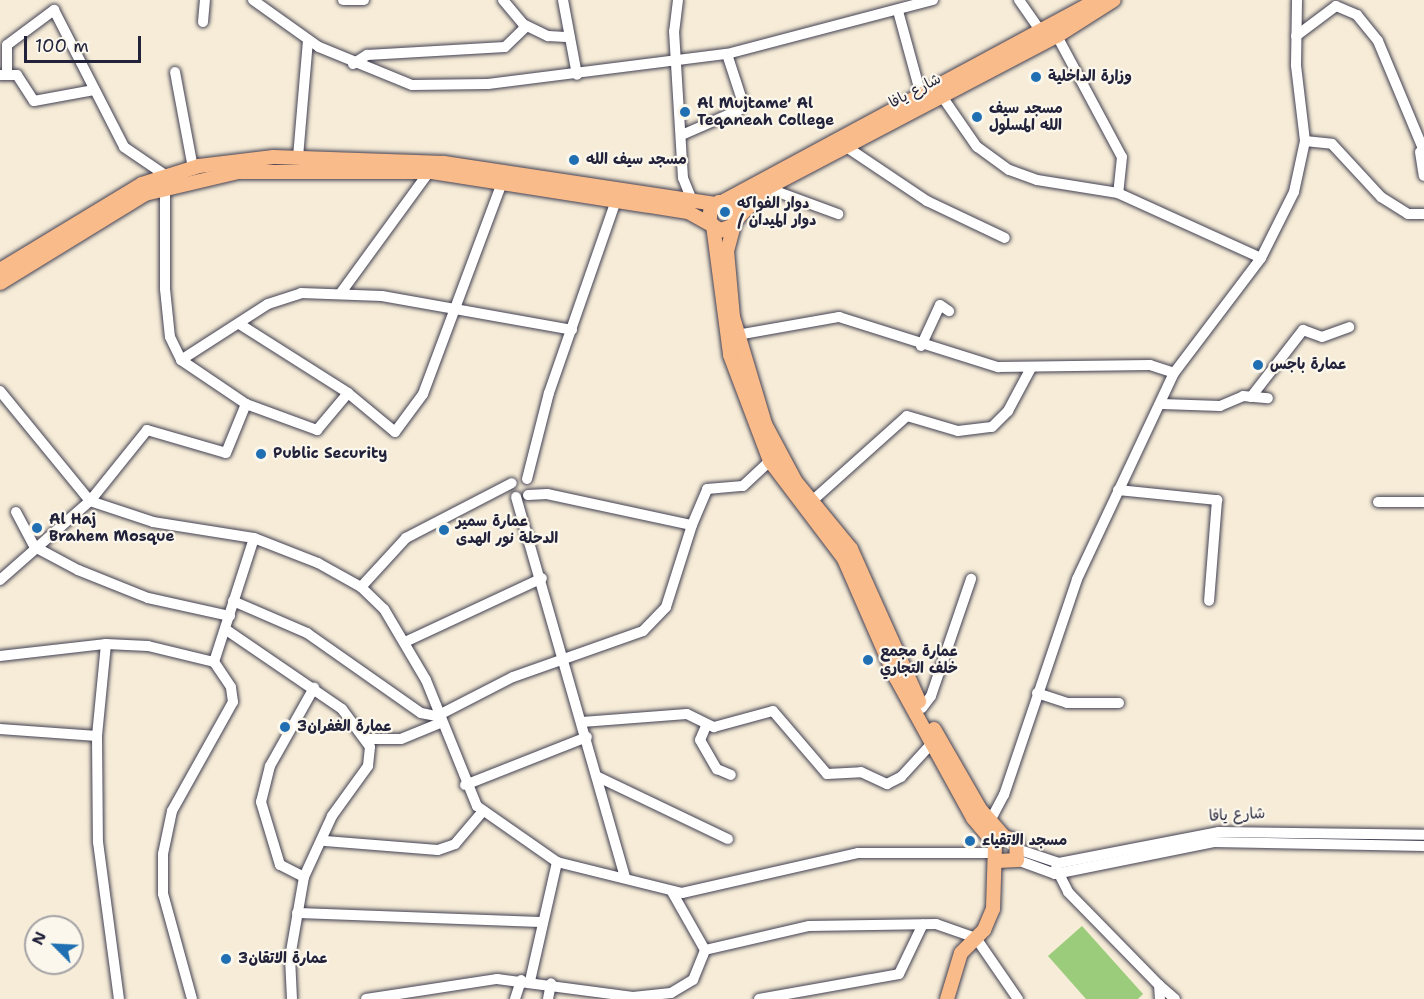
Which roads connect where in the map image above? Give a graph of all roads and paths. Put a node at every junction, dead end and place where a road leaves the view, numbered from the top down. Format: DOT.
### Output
graph roads {
  1 [pos="205,0"];
  2 [pos="253,0"];
  3 [pos="343,0"];
  4 [pos="364,0"];
  5 [pos="503,0"];
  6 [pos="563,0"];
  7 [pos="678,0"];
  8 [pos="933,0"];
  9 [pos="1019,0"];
  10 [pos="1098,0"];
  11 [pos="1114,0"];
  12 [pos="1297,0"];
  13 [pos="898,11"];
  14 [pos="203,22"];
  15 [pos="527,26"];
  16 [pos="1042,33"];
  17 [pos="1057,36"];
  18 [pos="1296,36"];
  19 [pos="566,37"];
  20 [pos="308,41"];
  21 [pos="727,54"];
  22 [pos="678,63"];
  23 [pos="353,64"];
  24 [pos="175,72"];
  25 [pos="4,75"];
  26 [pos="577,75"];
  27 [pos="94,90"];
  28 [pos="921,95"];
  29 [pos="941,95"];
  30 [pos="684,134"];
  31 [pos="1305,141"];
  32 [pos="845,146"];
  33 [pos="1422,151"];
  34 [pos="298,157"];
  35 [pos="193,168"];
  36 [pos="429,172"];
  37 [pos="1424,176"];
  38 [pos="683,177"];
  39 [pos="165,182"];
  40 [pos="502,183"];
  41 [pos="766,188"];
  42 [pos="1118,193"];
  43 [pos="617,197"];
  44 [pos="665,199"];
  45 [pos="693,203"];
  46 [pos="719,203"];
  47 [pos="838,214"];
  48 [pos="1424,214"];
  49 [pos="736,222"];
  50 [pos="711,223"];
  51 [pos="1005,238"];
  52 [pos="1262,258"];
  53 [pos="0,270"];
  54 [pos="0,283"];
  55 [pos="340,294"];
  56 [pos="453,309"];
  57 [pos="949,311"];
  58 [pos="241,325"];
  59 [pos="1349,327"];
  60 [pos="572,330"];
  61 [pos="737,335"];
  62 [pos="921,346"];
  63 [pos="181,360"];
  64 [pos="1031,368"];
  65 [pos="1174,373"];
  66 [pos="0,391"];
  67 [pos="348,393"];
  68 [pos="1251,397"];
  69 [pos="1268,398"];
  70 [pos="246,404"];
  71 [pos="1162,404"];
  72 [pos="532,449"];
  73 [pos="770,461"];
  74 [pos="513,481"];
  75 [pos="528,481"];
  76 [pos="1118,490"];
  77 [pos="546,494"];
  78 [pos="491,496"];
  79 [pos="521,496"];
  80 [pos="90,501"];
  81 [pos="812,501"];
  82 [pos="1378,502"];
  83 [pos="1424,502"];
  84 [pos="16,512"];
  85 [pos="692,525"];
  86 [pos="254,538"];
  87 [pos="35,547"];
  88 [pos="542,578"];
  89 [pos="971,579"];
  90 [pos="0,580"];
  91 [pos="361,587"];
  92 [pos="233,601"];
  93 [pos="1209,601"];
  94 [pos="230,616"];
  95 [pos="228,631"];
  96 [pos="405,642"];
  97 [pos="106,644"];
  98 [pos="0,656"];
  99 [pos="565,660"];
  100 [pos="214,662"];
  101 [pos="314,688"];
  102 [pos="1037,693"];
  103 [pos="1119,703"];
  104 [pos="922,708"];
  105 [pos="439,720"];
  106 [pos="582,722"];
  107 [pos="706,726"];
  108 [pos="0,729"];
  109 [pos="97,736"];
  110 [pos="587,737"];
  111 [pos="367,739"];
  112 [pos="932,743"];
  113 [pos="731,774"];
  114 [pos="598,777"];
  115 [pos="465,785"];
  116 [pos="483,811"];
  117 [pos="990,820"];
  118 [pos="1424,835"];
  119 [pos="728,839"];
  120 [pos="325,841"];
  121 [pos="1424,846"];
  122 [pos="1005,853"];
  123 [pos="557,862"];
  124 [pos="1056,868"];
  125 [pos="626,876"];
  126 [pos="304,877"];
  127 [pos="672,892"];
  128 [pos="297,913"];
  129 [pos="542,922"];
  130 [pos="923,924"];
  131 [pos="976,938"];
  132 [pos="705,950"];
  133 [pos="526,981"];
  134 [pos="550,983"];
  135 [pos="1159,985"];
  136 [pos="585,995"];
  137 [pos="646,998"];
  138 [pos="119,999"];
  139 [pos="192,999"];
  140 [pos="292,999"];
  141 [pos="366,999"];
  142 [pos="515,999"];
  143 [pos="549,999"];
  144 [pos="759,999"];
  145 [pos="947,999"];
  146 [pos="1018,999"];
  147 [pos="1161,999"];
  148 [pos="1175,999"];
  1 -- 14 [label="street"];
  2 -- 20 [label="street"];
  3 -- 4 [label="street"];
  5 -- 15 [label="street"];
  6 -- 19 [label="street"];
  7 -- 22 [label="street"];
  8 -- 13 [label="street"];
  9 -- 16 [label="street"];
  10 -- 16 [label="main road, شارع يافا"];
  11 -- 17 [label="main road, شارع يافا"];
  12 -- 18 [label="street"];
  13 -- 21 [label="street"];
  13 -- 28 [label="street"];
  15 -- 19 [label="street"];
  15 -- 23 [label="street"];
  16 -- 28 [label="main road, شارع يافا"];
  17 -- 29 [label="main road, شارع يافا"];
  17 -- 42 [label="street"];
  18 -- 31 [label="street"];
  18 -- 33 [label="street"];
  19 -- 26 [label="street"];
  20 -- 23 [label="street"];
  20 -- 34 [label="street"];
  21 -- 22 [label="street"];
  21 -- 30 [label="street"];
  22 -- 26 [label="street"];
  22 -- 30 [label="street"];
  23 -- 26 [label="street"];
  24 -- 35 [label="street"];
  25 -- 27 [label="street"];
  25 -- 27 [label="street"];
  27 -- 39 [label="street"];
  28 -- 46 [label="main road, شارع يافا"];
  29 -- 32 [label="main road, شارع يافا"];
  29 -- 42 [label="street"];
  30 -- 38 [label="street"];
  31 -- 48 [label="street"];
  31 -- 52 [label="street"];
  32 -- 41 [label="main road, شارع يافا"];
  32 -- 51 [label="street"];
  33 -- 37 [label="street"];
  34 -- 35 [label="main road"];
  34 -- 43 [label="main road"];
  35 -- 39 [label="main road"];
  36 -- 39 [label="main road"];
  36 -- 40 [label="main road"];
  36 -- 55 [label="street"];
  38 -- 44 [label="street"];
  38 -- 45 [label="street"];
  39 -- 53 [label="main road"];
  39 -- 54 [label="main road"];
  39 -- 63 [label="street"];
  40 -- 43 [label="main road"];
  40 -- 56 [label="street"];
  41 -- 47 [label="street"];
  41 -- 49 [label="main road, شارع يافا"];
  42 -- 52 [label="street"];
  43 -- 44 [label="main road"];
  43 -- 50 [label="main road"];
  43 -- 60 [label="street"];
  44 -- 45 [label="main road"];
  45 -- 46 [label="main road"];
  46 -- 49 [label="main road"];
  46 -- 50 [label="main road"];
  49 -- 50 [label="main road"];
  49 -- 61 [label="main road"];
  50 -- 73 [label="main road"];
  52 -- 65 [label="street"];
  55 -- 56 [label="street"];
  55 -- 58 [label="street"];
  56 -- 60 [label="street"];
  56 -- 67 [label="street"];
  57 -- 62 [label="street"];
  58 -- 63 [label="street"];
  58 -- 67 [label="street"];
  59 -- 68 [label="street"];
  60 -- 72 [label="street"];
  61 -- 62 [label="street"];
  61 -- 81 [label="main road"];
  62 -- 64 [label="street"];
  63 -- 70 [label="street"];
  64 -- 65 [label="street"];
  64 -- 81 [label="street"];
  65 -- 71 [label="street"];
  66 -- 80 [label="street"];
  67 -- 70 [label="street"];
  68 -- 69 [label="street"];
  68 -- 71 [label="street"];
  70 -- 80 [label="street"];
  71 -- 76 [label="street"];
  72 -- 74 [label="street"];
  72 -- 75 [label="street"];
  73 -- 85 [label="street"];
  73 -- 112 [label="main road"];
  74 -- 75 [label="street"];
  74 -- 78 [label="street"];
  74 -- 79 [label="street"];
  75 -- 77 [label="street"];
  75 -- 79 [label="street"];
  76 -- 93 [label="street"];
  76 -- 102 [label="street"];
  77 -- 79 [label="street"];
  77 -- 85 [label="street"];
  78 -- 79 [label="street"];
  78 -- 91 [label="street"];
  79 -- 88 [label="street"];
  80 -- 86 [label="street"];
  80 -- 87 [label="street"];
  81 -- 104 [label="main road"];
  82 -- 83 [label="street"];
  84 -- 87 [label="street"];
  85 -- 99 [label="street"];
  86 -- 91 [label="street"];
  86 -- 92 [label="street"];
  87 -- 90 [label="street"];
  87 -- 94 [label="street"];
  88 -- 96 [label="street"];
  88 -- 99 [label="street"];
  89 -- 104 [label="street"];
  91 -- 96 [label="street"];
  92 -- 94 [label="street"];
  92 -- 105 [label="street"];
  94 -- 95 [label="street"];
  95 -- 100 [label="street"];
  95 -- 101 [label="street"];
  96 -- 105 [label="street"];
  97 -- 98 [label="street"];
  97 -- 100 [label="street"];
  97 -- 109 [label="street"];
  99 -- 105 [label="street"];
  99 -- 106 [label="street"];
  100 -- 139 [label="street"];
  101 -- 111 [label="street"];
  101 -- 126 [label="street"];
  102 -- 103 [label="street"];
  102 -- 117 [label="street"];
  104 -- 117 [label="main road"];
  105 -- 111 [label="street"];
  105 -- 115 [label="street"];
  106 -- 107 [label="street"];
  106 -- 110 [label="street"];
  107 -- 112 [label="street"];
  107 -- 113 [label="street"];
  108 -- 109 [label="street"];
  109 -- 138 [label="street"];
  110 -- 114 [label="street"];
  110 -- 115 [label="street"];
  111 -- 120 [label="street"];
  112 -- 122 [label="main road"];
  114 -- 119 [label="street"];
  114 -- 125 [label="street"];
  115 -- 116 [label="street"];
  116 -- 120 [label="street"];
  116 -- 123 [label="street"];
  117 -- 122 [label="main road"];
  118 -- 124 [label="street, شارع يافا"];
  120 -- 126 [label="street"];
  121 -- 124 [label="street"];
  122 -- 124 [label="street"];
  122 -- 127 [label="street"];
  122 -- 131 [label="main road"];
  123 -- 125 [label="street"];
  123 -- 129 [label="street"];
  124 -- 135 [label="street"];
  125 -- 127 [label="street"];
  126 -- 128 [label="street"];
  127 -- 132 [label="street"];
  128 -- 129 [label="street"];
  128 -- 140 [label="street"];
  129 -- 133 [label="street"];
  130 -- 131 [label="street"];
  130 -- 132 [label="street"];
  130 -- 144 [label="street"];
  131 -- 145 [label="main road"];
  131 -- 146 [label="street"];
  132 -- 137 [label="street"];
  133 -- 134 [label="street"];
  133 -- 141 [label="street"];
  133 -- 142 [label="street"];
  134 -- 136 [label="street"];
  134 -- 143 [label="street"];
  135 -- 147 [label="street"];
  135 -- 148 [label="street"];
  136 -- 137 [label="street"];
}
